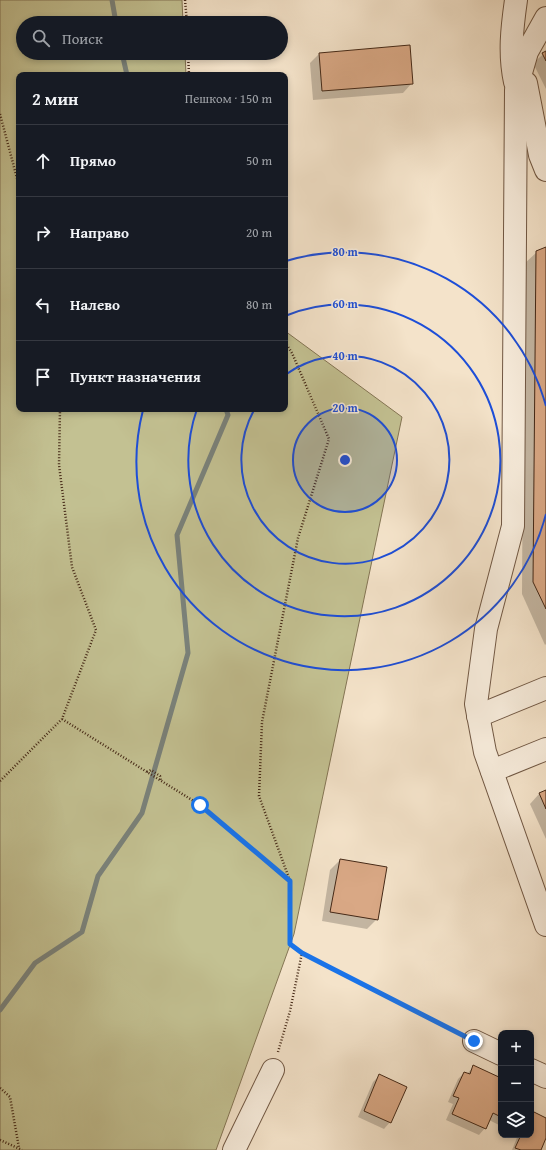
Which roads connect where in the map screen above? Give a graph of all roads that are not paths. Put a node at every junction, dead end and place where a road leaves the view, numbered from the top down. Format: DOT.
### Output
graph roads {
  1 [pos="516,0"];
  2 [pos="546,18"];
  3 [pos="527,52"];
  4 [pos="516,90"];
  5 [pos="546,170"];
  6 [pos="546,688"];
  7 [pos="478,716"];
  8 [pos="546,749"];
  9 [pos="492,772"];
  10 [pos="546,925"];
  11 [pos="474,1041"];
  12 [pos="498,1053"];
  13 [pos="273,1070"];
  14 [pos="534,1071"];
  15 [pos="546,1077"];
  16 [pos="234,1150"];
  1 -- 4 [label="street"];
  2 -- 3 [label="street"];
  3 -- 4 [label="street"];
  3 -- 5 [label="street"];
  4 -- 7 [label="street"];
  6 -- 7 [label="street"];
  7 -- 9 [label="street"];
  8 -- 9 [label="street"];
  9 -- 10 [label="street"];
  11 -- 12 [label="street"];
  13 -- 16 [label="street"];
  14 -- 15 [label="street"];
}
